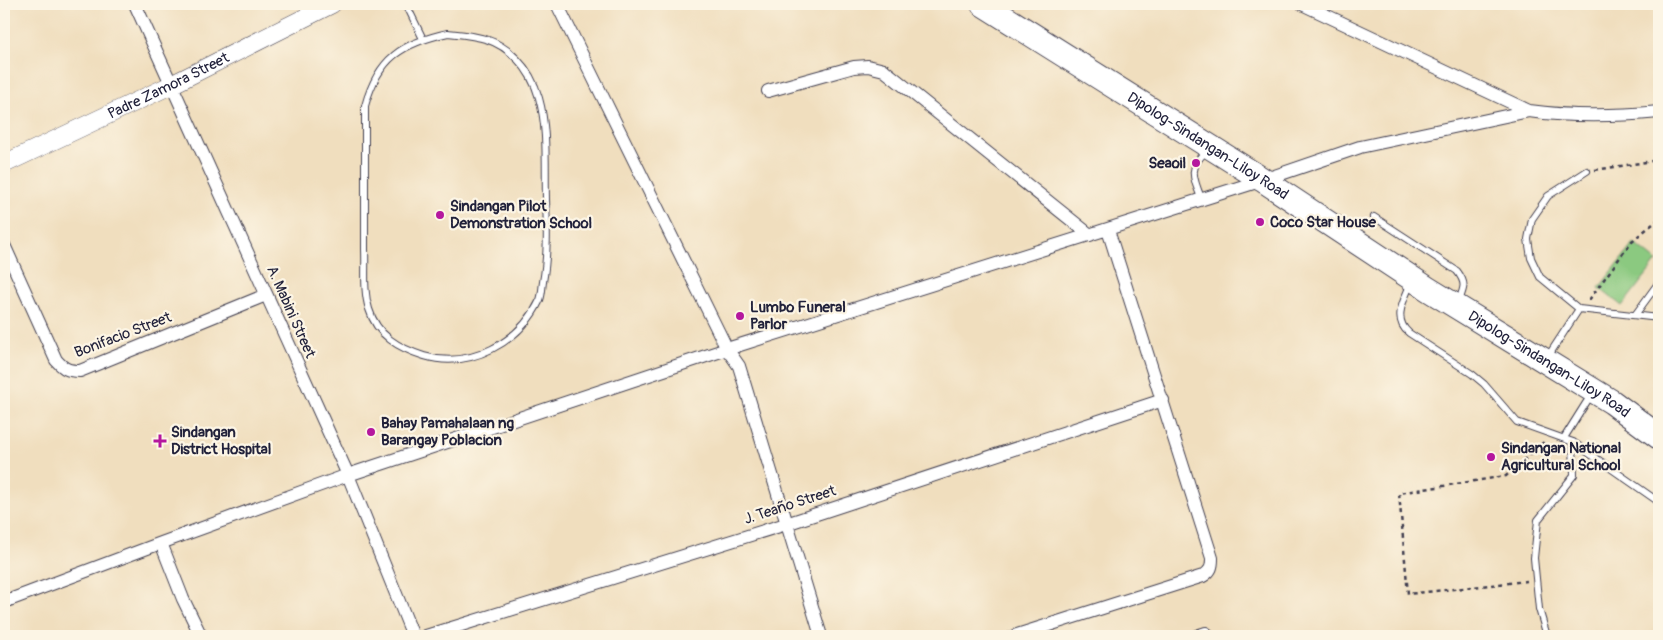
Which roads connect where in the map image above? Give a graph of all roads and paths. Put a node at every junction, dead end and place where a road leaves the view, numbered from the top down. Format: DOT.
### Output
graph roads {
  1 [pos="135,4"];
  2 [pos="332,4"];
  3 [pos="406,4"];
  4 [pos="557,4"];
  5 [pos="983,4"];
  6 [pos="1302,4"];
  7 [pos="423,38"];
  8 [pos="171,85"];
  9 [pos="768,91"];
  10 [pos="1528,111"];
  11 [pos="1659,112"];
  12 [pos="1211,148"];
  13 [pos="1659,160"];
  14 [pos="4,164"];
  15 [pos="1587,171"];
  16 [pos="1263,180"];
  17 [pos="1202,200"];
  18 [pos="1374,217"];
  19 [pos="1659,219"];
  20 [pos="1108,230"];
  21 [pos="1090,236"];
  22 [pos="4,245"];
  23 [pos="1413,279"];
  24 [pos="1659,282"];
  25 [pos="266,295"];
  26 [pos="1457,307"];
  27 [pos="1580,309"];
  28 [pos="1635,315"];
  29 [pos="1659,318"];
  30 [pos="727,349"];
  31 [pos="1545,361"];
  32 [pos="1593,390"];
  33 [pos="1163,400"];
  34 [pos="1551,435"];
  35 [pos="1659,437"];
  36 [pos="1564,438"];
  37 [pos="1573,442"];
  38 [pos="348,474"];
  39 [pos="1659,502"];
  40 [pos="786,524"];
  41 [pos="161,542"];
  42 [pos="1536,580"];
  43 [pos="4,602"];
  44 [pos="201,636"];
  45 [pos="413,636"];
  46 [pos="426,636"];
  47 [pos="821,636"];
  48 [pos="1014,636"];
  49 [pos="1548,636"];
  1 -- 8 [label="street, A. Mabini Street"];
  2 -- 8 [label="street, Padre Zamora Street"];
  3 -- 7 [label="lane"];
  4 -- 30 [label="street"];
  5 -- 12 [label="highway, Dipolog-Sindangan-Liloy Road"];
  6 -- 10 [label="street"];
  7 -- 7 [label="lane"];
  8 -- 14 [label="street, Padre Zamora Street"];
  8 -- 25 [label="street, A. Mabini Street"];
  9 -- 21 [label="street"];
  10 -- 11 [label="street"];
  10 -- 16 [label="street"];
  12 -- 16 [label="highway, Dipolog-Sindangan-Liloy Road"];
  12 -- 17 [label="lane"];
  13 -- 15 [label="path"];
  15 -- 27 [label="lane"];
  16 -- 17 [label="street"];
  16 -- 23 [label="highway, Dipolog-Sindangan-Liloy Road"];
  17 -- 20 [label="street"];
  18 -- 26 [label="lane"];
  19 -- 27 [label="path"];
  20 -- 21 [label="street"];
  20 -- 33 [label="street"];
  21 -- 30 [label="street"];
  22 -- 25 [label="street, Bonifacio Street"];
  23 -- 26 [label="highway, Dipolog-Sindangan-Liloy Road"];
  23 -- 34 [label="lane"];
  24 -- 28 [label="lane"];
  25 -- 38 [label="street, A. Mabini Street"];
  26 -- 31 [label="highway, Dipolog-Sindangan-Liloy Road"];
  27 -- 28 [label="lane"];
  27 -- 31 [label="lane"];
  28 -- 29 [label="lane"];
  30 -- 38 [label="street"];
  30 -- 40 [label="street"];
  31 -- 32 [label="highway, Dipolog-Sindangan-Liloy Road"];
  32 -- 35 [label="highway, Dipolog-Sindangan-Liloy Road"];
  32 -- 36 [label="lane"];
  33 -- 40 [label="street, J. Teaño Street"];
  33 -- 48 [label="street"];
  34 -- 36 [label="lane"];
  34 -- 42 [label="path"];
  36 -- 37 [label="lane"];
  37 -- 39 [label="lane"];
  37 -- 42 [label="lane"];
  38 -- 41 [label="street"];
  38 -- 45 [label="street, A. Mabini Street"];
  40 -- 46 [label="street, J. Teaño Street"];
  40 -- 47 [label="street"];
  41 -- 43 [label="street"];
  41 -- 44 [label="street"];
  42 -- 49 [label="lane"];
}
